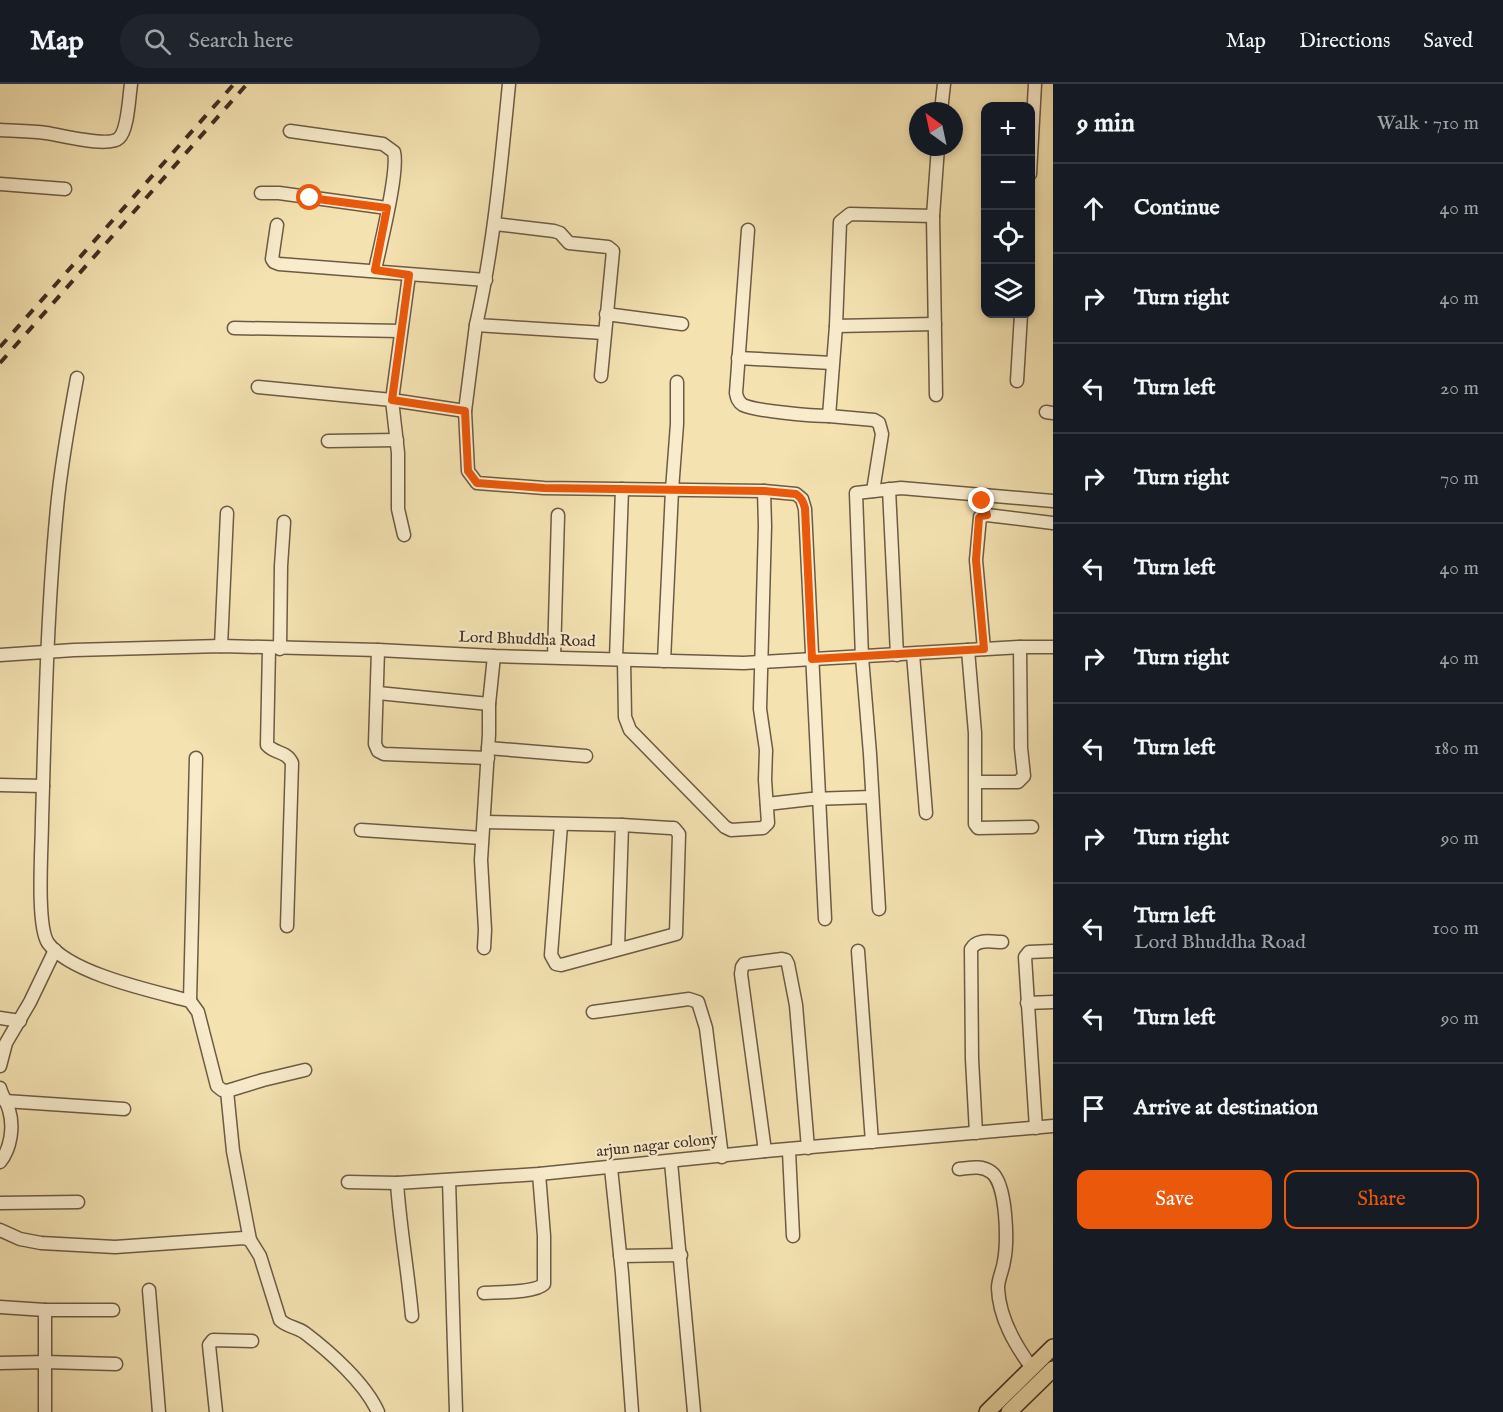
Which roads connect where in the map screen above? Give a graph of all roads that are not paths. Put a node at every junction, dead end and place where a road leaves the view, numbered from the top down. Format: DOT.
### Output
graph roads {
  1 [pos="131,84"];
  2 [pos="510,84"];
  3 [pos="944,84"];
  4 [pos="1035,84"];
  5 [pos="942,102"];
  6 [pos="0,130"];
  7 [pos="290,131"];
  8 [pos="937,156"];
  9 [pos="1031,156"];
  10 [pos="0,184"];
  11 [pos="65,189"];
  12 [pos="261,193"];
  13 [pos="387,208"];
  14 [pos="933,216"];
  15 [pos="495,224"];
  16 [pos="278,225"];
  17 [pos="748,230"];
  18 [pos="375,270"];
  19 [pos="409,275"];
  20 [pos="486,280"];
  21 [pos="606,314"];
  22 [pos="1021,318"];
  23 [pos="682,324"];
  24 [pos="935,324"];
  25 [pos="476,325"];
  26 [pos="836,326"];
  27 [pos="234,328"];
  28 [pos="401,332"];
  29 [pos="604,333"];
  30 [pos="738,358"];
  31 [pos="832,363"];
  32 [pos="601,376"];
  33 [pos="77,378"];
  34 [pos="1017,381"];
  35 [pos="677,382"];
  36 [pos="258,387"];
  37 [pos="936,395"];
  38 [pos="392,400"];
  39 [pos="465,411"];
  40 [pos="829,416"];
  41 [pos="397,440"];
  42 [pos="328,441"];
  43 [pos="622,489"];
  44 [pos="889,489"];
  45 [pos="672,490"];
  46 [pos="764,491"];
  47 [pos="873,491"];
  48 [pos="982,494"];
  49 [pos="1053,501"];
  50 [pos="227,513"];
  51 [pos="558,515"];
  52 [pos="987,515"];
  53 [pos="284,522"];
  54 [pos="1053,523"];
  55 [pos="404,535"];
  56 [pos="221,646"];
  57 [pos="1020,647"];
  58 [pos="1053,647"];
  59 [pos="274,648"];
  60 [pos="984,649"];
  61 [pos="378,650"];
  62 [pos="968,650"];
  63 [pos="49,652"];
  64 [pos="913,654"];
  65 [pos="0,655"];
  66 [pos="897,655"];
  67 [pos="494,657"];
  68 [pos="554,657"];
  69 [pos="862,657"];
  70 [pos="812,659"];
  71 [pos="620,660"];
  72 [pos="664,661"];
  73 [pos="761,661"];
  74 [pos="378,693"];
  75 [pos="489,704"];
  76 [pos="488,753"];
  77 [pos="586,756"];
  78 [pos="196,758"];
  79 [pos="976,783"];
  80 [pos="0,785"];
  81 [pos="43,786"];
  82 [pos="872,796"];
  83 [pos="820,799"];
  84 [pos="767,804"];
  85 [pos="926,813"];
  86 [pos="484,822"];
  87 [pos="561,825"];
  88 [pos="622,825"];
  89 [pos="1032,827"];
  90 [pos="361,830"];
  91 [pos="482,838"];
  92 [pos="879,909"];
  93 [pos="825,919"];
  94 [pos="287,926"];
  95 [pos="1002,942"];
  96 [pos="484,948"];
  97 [pos="618,948"];
  98 [pos="55,950"];
  99 [pos="858,951"];
  100 [pos="1053,951"];
  101 [pos="190,1001"];
  102 [pos="1053,1002"];
  103 [pos="1027,1003"];
  104 [pos="593,1012"];
  105 [pos="0,1018"];
  106 [pos="20,1021"];
  107 [pos="0,1066"];
  108 [pos="305,1070"];
  109 [pos="0,1088"];
  110 [pos="227,1091"];
  111 [pos="5,1101"];
  112 [pos="124,1109"];
  113 [pos="1053,1126"];
  114 [pos="1036,1128"];
  115 [pos="976,1133"];
  116 [pos="872,1142"];
  117 [pos="808,1148"];
  118 [pos="789,1150"];
  119 [pos="765,1151"];
  120 [pos="722,1157"];
  121 [pos="0,1162"];
  122 [pos="671,1162"];
  123 [pos="611,1168"];
  124 [pos="959,1169"];
  125 [pos="539,1174"];
  126 [pos="449,1180"];
  127 [pos="348,1182"];
  128 [pos="398,1183"];
  129 [pos="78,1202"];
  130 [pos="0,1203"];
  131 [pos="0,1230"];
  132 [pos="793,1236"];
  133 [pos="249,1240"];
  134 [pos="681,1255"];
  135 [pos="620,1256"];
  136 [pos="149,1290"];
  137 [pos="484,1293"];
  138 [pos="0,1307"];
  139 [pos="45,1310"];
  140 [pos="113,1310"];
  141 [pos="412,1316"];
  142 [pos="252,1341"];
  143 [pos="1053,1347"];
  144 [pos="46,1362"];
  145 [pos="0,1363"];
  146 [pos="116,1365"];
  147 [pos="1032,1368"];
  148 [pos="1053,1369"];
  149 [pos="45,1412"];
  150 [pos="159,1412"];
  151 [pos="216,1412"];
  152 [pos="378,1412"];
  153 [pos="456,1412"];
  154 [pos="632,1412"];
  155 [pos="694,1412"];
  156 [pos="987,1412"];
  157 [pos="1009,1412"];
  1 -- 6 [label="street"];
  2 -- 15 [label="street"];
  3 -- 5 [label="street"];
  4 -- 9 [label="street"];
  7 -- 13 [label="street"];
  8 -- 14 [label="street"];
  10 -- 11 [label="street"];
  12 -- 13 [label="street"];
  13 -- 18 [label="street"];
  14 -- 24 [label="street"];
  14 -- 26 [label="street"];
  15 -- 20 [label="street"];
  15 -- 21 [label="street"];
  16 -- 18 [label="street"];
  17 -- 30 [label="street"];
  18 -- 19 [label="street"];
  19 -- 20 [label="street"];
  19 -- 28 [label="street"];
  20 -- 25 [label="street"];
  21 -- 23 [label="street"];
  21 -- 29 [label="street"];
  22 -- 34 [label="street"];
  24 -- 26 [label="street"];
  24 -- 37 [label="street"];
  25 -- 29 [label="street"];
  25 -- 39 [label="street"];
  26 -- 31 [label="street"];
  27 -- 28 [label="street"];
  28 -- 38 [label="street"];
  29 -- 32 [label="street"];
  30 -- 31 [label="street"];
  30 -- 40 [label="street"];
  31 -- 40 [label="street"];
  33 -- 63 [label="street"];
  35 -- 45 [label="street"];
  36 -- 38 [label="street"];
  38 -- 39 [label="street"];
  38 -- 41 [label="street"];
  39 -- 43 [label="street"];
  40 -- 47 [label="street"];
  41 -- 42 [label="street"];
  41 -- 55 [label="street"];
  43 -- 45 [label="street"];
  43 -- 71 [label="street"];
  44 -- 47 [label="street"];
  44 -- 48 [label="street"];
  44 -- 66 [label="street"];
  45 -- 46 [label="street"];
  45 -- 72 [label="street"];
  46 -- 70 [label="street"];
  46 -- 73 [label="street"];
  47 -- 69 [label="street"];
  48 -- 49 [label="street"];
  48 -- 52 [label="street"];
  50 -- 56 [label="street"];
  51 -- 68 [label="street"];
  52 -- 54 [label="street"];
  52 -- 60 [label="street"];
  53 -- 59 [label="street"];
  56 -- 59 [label="street, Lord Bhuddha Road"];
  56 -- 63 [label="street, Lord Bhuddha Road"];
  57 -- 58 [label="street, Lord Bhuddha Road"];
  57 -- 60 [label="street, Lord Bhuddha Road"];
  57 -- 79 [label="street"];
  59 -- 61 [label="street, Lord Bhuddha Road"];
  59 -- 94 [label="street"];
  60 -- 62 [label="street, Lord Bhuddha Road"];
  61 -- 67 [label="street, Lord Bhuddha Road"];
  61 -- 74 [label="street"];
  62 -- 64 [label="street, Lord Bhuddha Road"];
  62 -- 79 [label="street"];
  63 -- 65 [label="street, Lord Bhuddha Road"];
  63 -- 81 [label="street"];
  64 -- 66 [label="street, Lord Bhuddha Road"];
  64 -- 85 [label="street"];
  66 -- 69 [label="street, Lord Bhuddha Road"];
  67 -- 68 [label="street, Lord Bhuddha Road"];
  67 -- 75 [label="street"];
  68 -- 71 [label="street, Lord Bhuddha Road"];
  69 -- 70 [label="street, Lord Bhuddha Road"];
  69 -- 82 [label="street"];
  70 -- 73 [label="street, Lord Bhuddha Road"];
  70 -- 83 [label="street"];
  71 -- 72 [label="street, Lord Bhuddha Road"];
  71 -- 84 [label="street"];
  72 -- 73 [label="street, Lord Bhuddha Road"];
  73 -- 84 [label="street"];
  74 -- 75 [label="street"];
  74 -- 76 [label="street"];
  75 -- 76 [label="street"];
  76 -- 77 [label="street"];
  76 -- 86 [label="street"];
  78 -- 101 [label="street"];
  79 -- 89 [label="street"];
  80 -- 81 [label="street"];
  81 -- 98 [label="street"];
  82 -- 83 [label="street"];
  82 -- 92 [label="street"];
  83 -- 84 [label="street"];
  83 -- 93 [label="street"];
  86 -- 87 [label="street"];
  86 -- 91 [label="street"];
  87 -- 88 [label="street"];
  87 -- 97 [label="street"];
  88 -- 97 [label="street"];
  88 -- 97 [label="street"];
  90 -- 91 [label="street"];
  91 -- 96 [label="street"];
  95 -- 115 [label="street"];
  98 -- 101 [label="street"];
  98 -- 106 [label="street"];
  99 -- 116 [label="street"];
  100 -- 103 [label="street"];
  101 -- 110 [label="street"];
  102 -- 103 [label="street"];
  103 -- 114 [label="street"];
  104 -- 120 [label="street"];
  105 -- 106 [label="street"];
  106 -- 107 [label="street"];
  108 -- 110 [label="street"];
  109 -- 111 [label="street"];
  110 -- 133 [label="street"];
  111 -- 112 [label="street"];
  111 -- 121 [label="street"];
  113 -- 114 [label="street, arjun nagar colony"];
  114 -- 115 [label="street, arjun nagar colony"];
  115 -- 116 [label="street, arjun nagar colony"];
  116 -- 117 [label="street, arjun nagar colony"];
  117 -- 118 [label="street, arjun nagar colony"];
  117 -- 119 [label="street"];
  118 -- 119 [label="street, arjun nagar colony"];
  118 -- 132 [label="street"];
  119 -- 120 [label="street, arjun nagar colony"];
  120 -- 122 [label="street, arjun nagar colony"];
  122 -- 123 [label="street, arjun nagar colony"];
  122 -- 134 [label="street"];
  123 -- 125 [label="street, arjun nagar colony"];
  123 -- 135 [label="street"];
  124 -- 147 [label="street"];
  125 -- 126 [label="street, arjun nagar colony"];
  125 -- 137 [label="street"];
  126 -- 128 [label="street, arjun nagar colony"];
  126 -- 153 [label="street"];
  127 -- 128 [label="street, arjun nagar colony"];
  128 -- 141 [label="street"];
  129 -- 130 [label="street"];
  131 -- 133 [label="street"];
  133 -- 152 [label="street"];
  134 -- 135 [label="street"];
  134 -- 155 [label="street"];
  135 -- 154 [label="street"];
  136 -- 150 [label="street"];
  138 -- 139 [label="street"];
  139 -- 140 [label="street"];
  139 -- 144 [label="street"];
  142 -- 151 [label="street"];
  143 -- 147 [label="main road"];
  144 -- 145 [label="street"];
  144 -- 146 [label="street"];
  144 -- 149 [label="street"];
  147 -- 156 [label="main road"];
  148 -- 157 [label="main road"];
}
